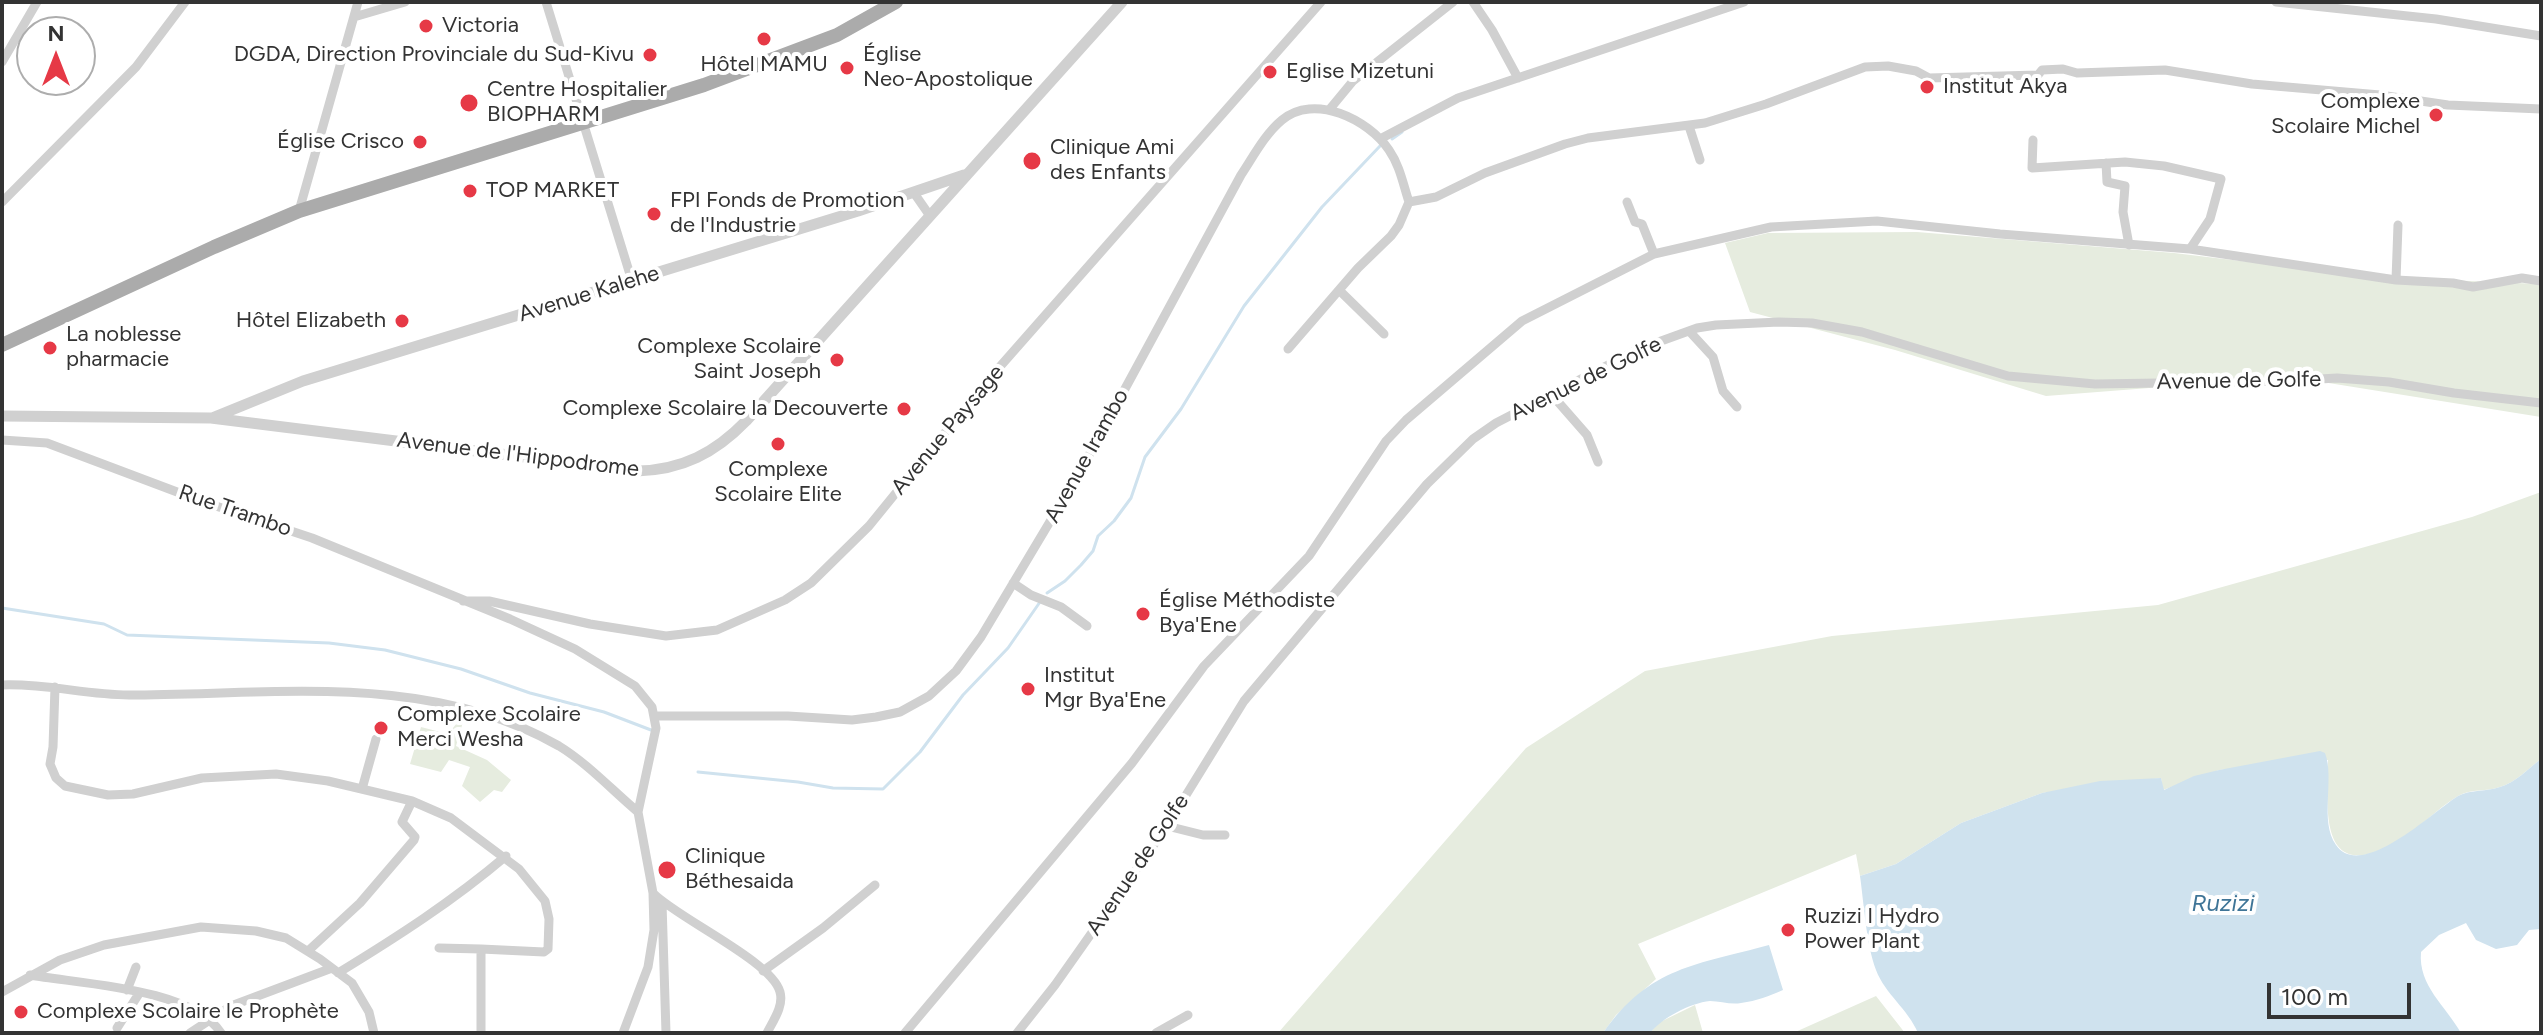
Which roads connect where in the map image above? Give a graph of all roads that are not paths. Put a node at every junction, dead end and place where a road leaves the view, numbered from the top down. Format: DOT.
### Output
graph roads {
  1 [pos="37,2"];
  2 [pos="185,2"];
  3 [pos="358,2"];
  4 [pos="405,2"];
  5 [pos="546,2"];
  6 [pos="896,2"];
  7 [pos="1122,2"];
  8 [pos="1321,2"];
  9 [pos="1453,2"];
  10 [pos="1473,2"];
  11 [pos="1744,2"];
  12 [pos="2276,2"];
  13 [pos="354,17"];
  14 [pos="2541,36"];
  15 [pos="2,62"];
  16 [pos="1518,78"];
  17 [pos="2541,109"];
  18 [pos="1329,110"];
  19 [pos="584,121"];
  20 [pos="1689,126"];
  21 [pos="1380,139"];
  22 [pos="2033,140"];
  23 [pos="1700,160"];
  24 [pos="2106,163"];
  25 [pos="969,173"];
  26 [pos="914,193"];
  27 [pos="2,202"];
  28 [pos="1409,202"];
  29 [pos="1627,202"];
  30 [pos="299,211"];
  31 [pos="930,216"];
  32 [pos="2398,225"];
  33 [pos="2129,245"];
  34 [pos="2190,249"];
  35 [pos="1654,254"];
  36 [pos="2396,280"];
  37 [pos="632,281"];
  38 [pos="2541,281"];
  39 [pos="1340,291"];
  40 [pos="1690,332"];
  41 [pos="1384,334"];
  42 [pos="2,345"];
  43 [pos="1288,349"];
  44 [pos="1552,395"];
  45 [pos="2541,403"];
  46 [pos="1737,407"];
  47 [pos="2,416"];
  48 [pos="211,418"];
  49 [pos="2,440"];
  50 [pos="1598,462"];
  51 [pos="1013,583"];
  52 [pos="463,601"];
  53 [pos="1087,626"];
  54 [pos="2,685"];
  55 [pos="55,687"];
  56 [pos="655,716"];
  57 [pos="376,739"];
  58 [pos="362,789"];
  59 [pos="412,801"];
  60 [pos="638,812"];
  61 [pos="1167,826"];
  62 [pos="1225,835"];
  63 [pos="506,856"];
  64 [pos="875,885"];
  65 [pos="653,893"];
  66 [pos="662,903"];
  67 [pos="439,948"];
  68 [pos="481,949"];
  69 [pos="308,951"];
  70 [pos="136,967"];
  71 [pos="335,970"];
  72 [pos="763,971"];
  73 [pos="30,975"];
  74 [pos="127,990"];
  75 [pos="2,992"];
  76 [pos="140,992"];
  77 [pos="1188,1015"];
  78 [pos="209,1018"];
  79 [pos="117,1028"];
  80 [pos="190,1033"];
  81 [pos="221,1033"];
  82 [pos="374,1033"];
  83 [pos="481,1033"];
  84 [pos="623,1033"];
  85 [pos="666,1033"];
  86 [pos="767,1033"];
  87 [pos="905,1033"];
  88 [pos="1017,1033"];
  89 [pos="1156,1033"];
  1 -- 15 [label="street"];
  2 -- 27 [label="street"];
  3 -- 13 [label="street"];
  4 -- 13 [label="street"];
  5 -- 19 [label="street"];
  6 -- 19 [label="main road"];
  7 -- 25 [label="street, Avenue de l'Hippodrome"];
  8 -- 52 [label="street, Avenue Paysage"];
  9 -- 18 [label="street"];
  10 -- 16 [label="street"];
  11 -- 16 [label="street"];
  12 -- 14 [label="street"];
  13 -- 30 [label="street"];
  16 -- 21 [label="street"];
  17 -- 20 [label="street"];
  18 -- 21 [label="street"];
  18 -- 51 [label="street, Avenue Irambo"];
  19 -- 30 [label="main road"];
  19 -- 37 [label="street"];
  20 -- 23 [label="street"];
  20 -- 28 [label="street"];
  21 -- 28 [label="street"];
  22 -- 24 [label="street"];
  24 -- 33 [label="street"];
  24 -- 34 [label="street"];
  25 -- 26 [label="street, Avenue Kalehe"];
  25 -- 31 [label="street, Avenue de l'Hippodrome"];
  26 -- 31 [label="street"];
  26 -- 37 [label="street, Avenue Kalehe"];
  28 -- 39 [label="street"];
  29 -- 35 [label="street"];
  30 -- 42 [label="main road"];
  31 -- 48 [label="street, Avenue de l'Hippodrome"];
  32 -- 36 [label="street"];
  33 -- 34 [label="street"];
  33 -- 35 [label="street"];
  34 -- 36 [label="street"];
  35 -- 87 [label="street"];
  36 -- 38 [label="street"];
  37 -- 48 [label="street, Avenue Kalehe"];
  39 -- 41 [label="street"];
  39 -- 43 [label="street"];
  40 -- 44 [label="street, Avenue de Golfe"];
  40 -- 45 [label="street, Avenue de Golfe"];
  40 -- 46 [label="street"];
  44 -- 50 [label="street"];
  44 -- 61 [label="street, Avenue de Golfe"];
  47 -- 48 [label="street, Avenue de l'Hippodrome"];
  49 -- 52 [label="street, Rue Trambo"];
  51 -- 53 [label="street"];
  51 -- 56 [label="street, Avenue Irambo"];
  52 -- 56 [label="street, Rue Trambo"];
  54 -- 55 [label="street"];
  55 -- 58 [label="street"];
  55 -- 60 [label="street"];
  56 -- 60 [label="street"];
  57 -- 58 [label="street"];
  58 -- 59 [label="street"];
  59 -- 63 [label="street"];
  59 -- 69 [label="street"];
  60 -- 65 [label="street"];
  61 -- 62 [label="street"];
  61 -- 88 [label="street, Avenue de Golfe"];
  63 -- 68 [label="street"];
  63 -- 71 [label="street"];
  64 -- 72 [label="street"];
  65 -- 66 [label="street"];
  65 -- 84 [label="street"];
  66 -- 72 [label="street"];
  66 -- 85 [label="street"];
  67 -- 68 [label="street"];
  68 -- 83 [label="street"];
  69 -- 71 [label="street"];
  69 -- 73 [label="street"];
  70 -- 74 [label="street"];
  71 -- 78 [label="street"];
  71 -- 82 [label="street"];
  72 -- 86 [label="street"];
  73 -- 74 [label="street"];
  73 -- 75 [label="street"];
  74 -- 76 [label="street"];
  76 -- 78 [label="street"];
  76 -- 79 [label="street"];
  77 -- 89 [label="street"];
  78 -- 80 [label="street"];
  78 -- 81 [label="street"];
}
